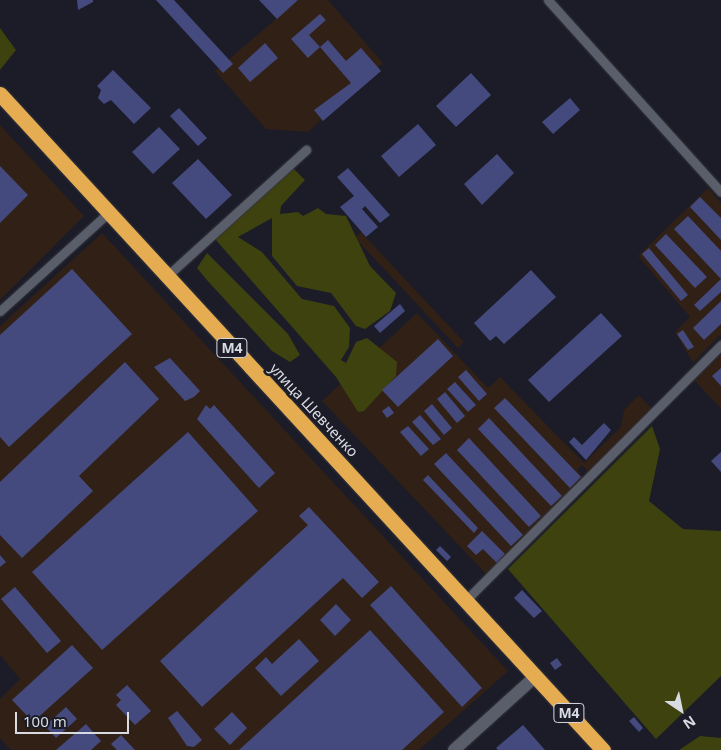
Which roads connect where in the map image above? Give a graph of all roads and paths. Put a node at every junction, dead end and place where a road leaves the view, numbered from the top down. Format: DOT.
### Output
graph roads {
  1 [pos="548,0"];
  2 [pos="0,94"];
  3 [pos="306,150"];
  4 [pos="721,192"];
  5 [pos="109,212"];
  6 [pos="168,276"];
  7 [pos="0,311"];
  8 [pos="721,345"];
  9 [pos="466,600"];
  10 [pos="536,676"];
  11 [pos="454,750"];
  12 [pos="603,750"];
  1 -- 4 [label="street"];
  2 -- 5 [label="highway, улица Шевченко / M4"];
  3 -- 6 [label="street"];
  5 -- 6 [label="highway, улица Шевченко / M4"];
  5 -- 7 [label="street"];
  6 -- 9 [label="highway, улица Шевченко / M4"];
  8 -- 9 [label="street"];
  9 -- 10 [label="highway, улица Шевченко / M4"];
  10 -- 11 [label="street"];
  10 -- 12 [label="highway, улица Шевченко / M4"];
}
